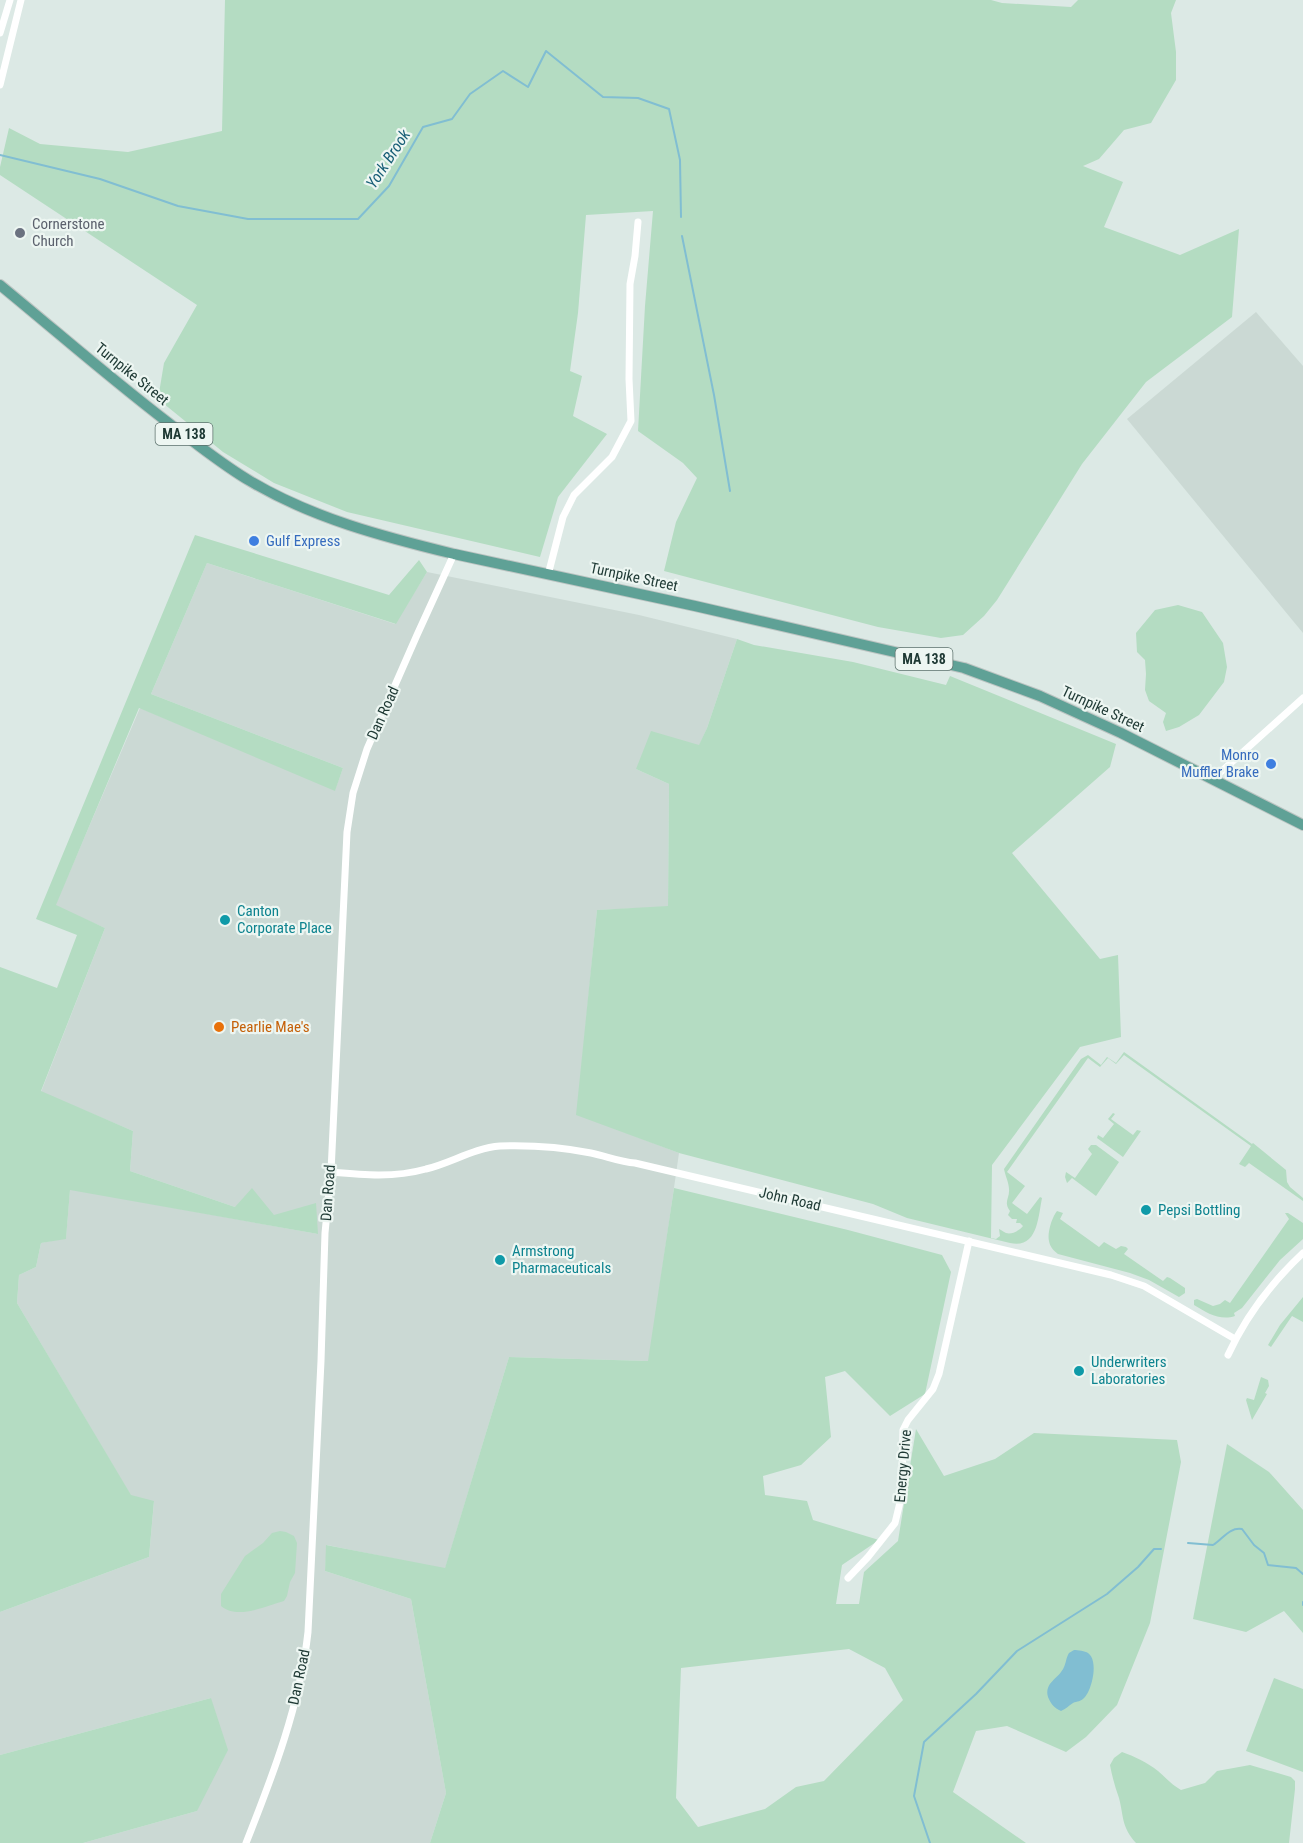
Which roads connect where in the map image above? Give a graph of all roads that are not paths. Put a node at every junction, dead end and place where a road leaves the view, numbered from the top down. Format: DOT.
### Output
graph roads {
  1 [pos="10,0"];
  2 [pos="21,0"];
  3 [pos="0,33"];
  4 [pos="0,85"];
  5 [pos="638,222"];
  6 [pos="0,285"];
  7 [pos="454,554"];
  8 [pos="548,575"];
  9 [pos="1303,698"];
  10 [pos="1212,779"];
  11 [pos="1303,825"];
  12 [pos="331,1172"];
  13 [pos="969,1241"];
  14 [pos="1303,1253"];
  15 [pos="1235,1339"];
  16 [pos="1228,1354"];
  17 [pos="848,1578"];
  18 [pos="246,1843"];
  1 -- 3 [label="street"];
  2 -- 4 [label="street"];
  5 -- 8 [label="street"];
  6 -- 7 [label="main road, Turnpike Street / MA 138"];
  7 -- 8 [label="main road, Turnpike Street / MA 138"];
  7 -- 12 [label="street, Dan Road"];
  8 -- 10 [label="main road, Turnpike Street / MA 138"];
  9 -- 10 [label="street"];
  10 -- 11 [label="main road, Turnpike Street / MA 138"];
  12 -- 13 [label="street, John Road"];
  12 -- 18 [label="street, Dan Road"];
  13 -- 15 [label="street, John Road"];
  13 -- 17 [label="street, Energy Drive"];
  14 -- 15 [label="street"];
  15 -- 16 [label="street"];
}
